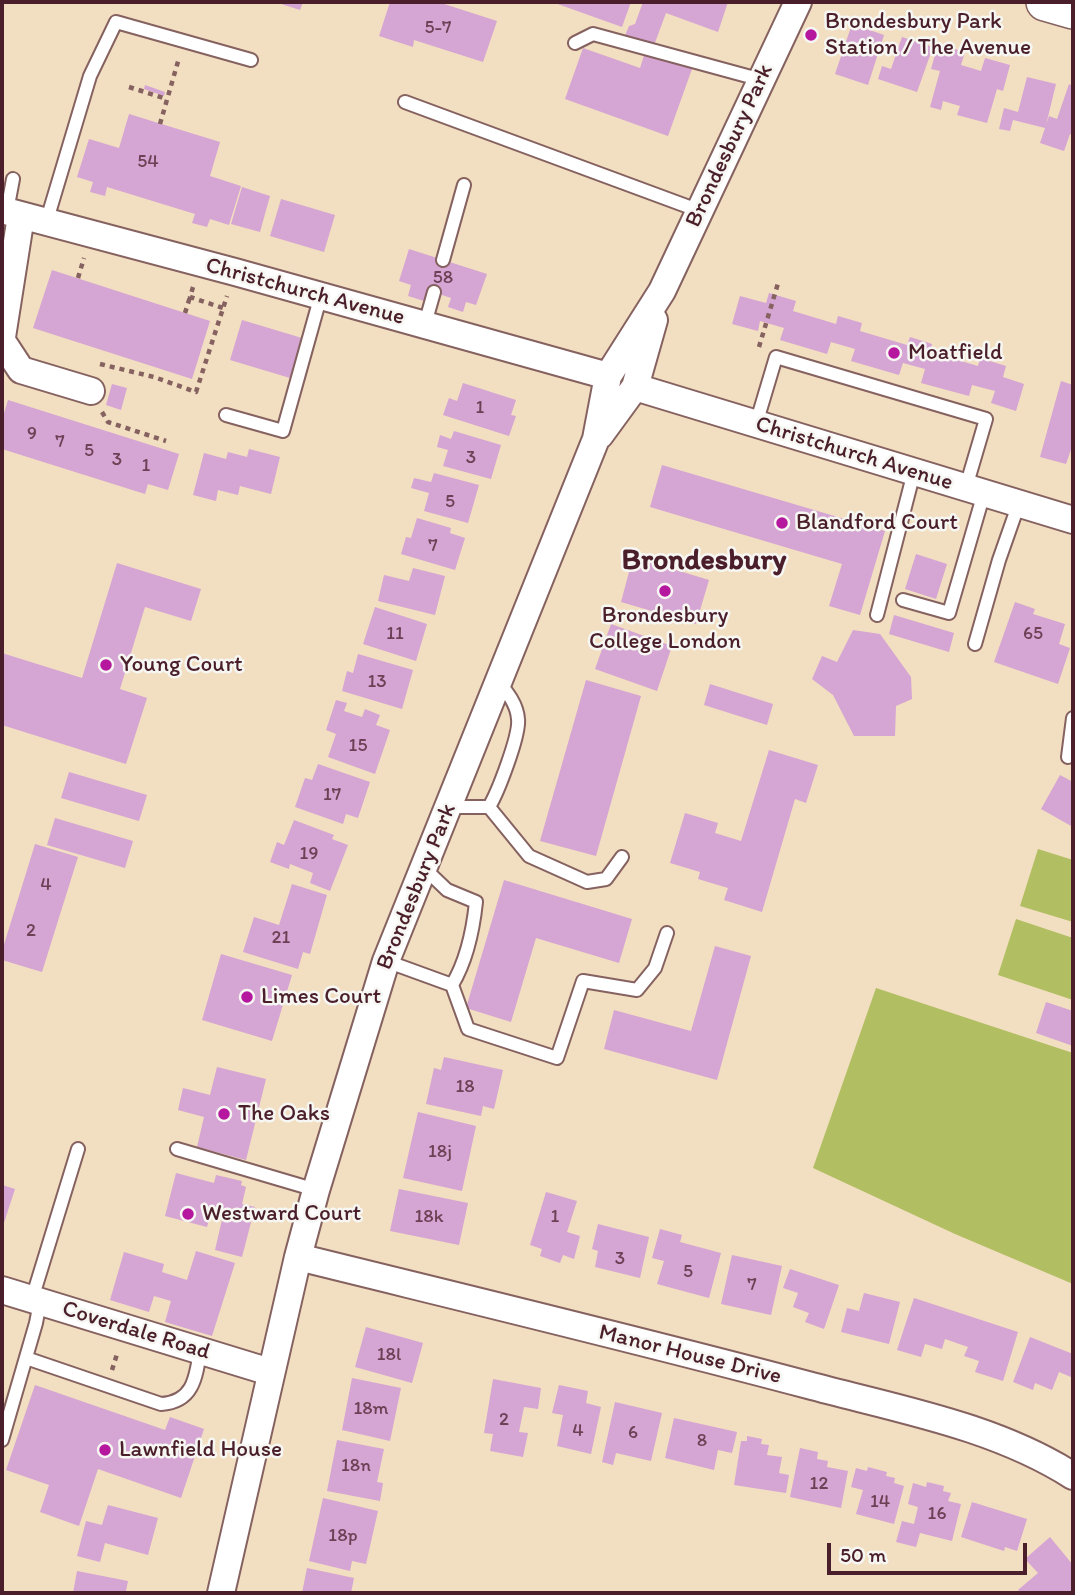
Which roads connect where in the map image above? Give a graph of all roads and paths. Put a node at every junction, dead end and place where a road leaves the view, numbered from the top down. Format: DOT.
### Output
graph roads {
  1 [pos="798,2"];
  2 [pos="1045,2"];
  3 [pos="1073,10"];
  4 [pos="183,41"];
  5 [pos="575,43"];
  6 [pos="251,60"];
  7 [pos="762,80"];
  8 [pos="129,87"];
  9 [pos="167,99"];
  10 [pos="405,102"];
  11 [pos="160,124"];
  12 [pos="13,179"];
  13 [pos="464,186"];
  14 [pos="700,211"];
  15 [pos="19,215"];
  16 [pos="443,260"];
  17 [pos="82,263"];
  18 [pos="235,272"];
  19 [pos="78,278"];
  20 [pos="193,289"];
  21 [pos="662,290"];
  22 [pos="434,292"];
  23 [pos="321,295"];
  24 [pos="190,297"];
  25 [pos="223,308"];
  26 [pos="185,313"];
  27 [pos="425,324"];
  28 [pos="2,339"];
  29 [pos="122,370"];
  30 [pos="608,376"];
  31 [pos="635,387"];
  32 [pos="91,391"];
  33 [pos="196,392"];
  34 [pos="226,415"];
  35 [pos="756,424"];
  36 [pos="596,439"];
  37 [pos="166,441"];
  38 [pos="914,472"];
  39 [pos="975,490"];
  40 [pos="1019,503"];
  41 [pos="1073,520"];
  42 [pos="903,600"];
  43 [pos="877,615"];
  44 [pos="975,644"];
  45 [pos="497,681"];
  46 [pos="1073,718"];
  47 [pos="1068,758"];
  48 [pos="449,807"];
  49 [pos="489,807"];
  50 [pos="622,857"];
  51 [pos="424,868"];
  52 [pos="667,933"];
  53 [pos="386,961"];
  54 [pos="452,985"];
  55 [pos="78,1149"];
  56 [pos="177,1149"];
  57 [pos="316,1190"];
  58 [pos="298,1257"];
  59 [pos="2,1290"];
  60 [pos="36,1300"];
  61 [pos="200,1351"];
  62 [pos="26,1358"];
  63 [pos="270,1372"];
  64 [pos="2,1440"];
  65 [pos="1073,1476"];
  66 [pos="221,1593"];
  1 -- 7 [label="street, Brondesbury Park"];
  2 -- 3 [label="street"];
  4 -- 6 [label="lane"];
  4 -- 9 [label="path"];
  4 -- 15 [label="lane"];
  5 -- 7 [label="lane"];
  7 -- 14 [label="street, Brondesbury Park"];
  8 -- 9 [label="path"];
  9 -- 11 [label="path"];
  10 -- 14 [label="lane"];
  12 -- 15 [label="lane"];
  13 -- 16 [label="lane"];
  14 -- 21 [label="street, Brondesbury Park"];
  15 -- 18 [label="street, Christchurch Avenue"];
  15 -- 28 [label="street"];
  17 -- 19 [label="path"];
  18 -- 23 [label="street, Christchurch Avenue"];
  18 -- 25 [label="path"];
  20 -- 24 [label="path"];
  21 -- 30 [label="street, Brondesbury Park"];
  21 -- 31 [label="street, Brondesbury Park"];
  22 -- 27 [label="lane"];
  23 -- 27 [label="street, Christchurch Avenue"];
  23 -- 34 [label="lane"];
  24 -- 25 [label="path"];
  24 -- 26 [label="path"];
  25 -- 33 [label="path"];
  27 -- 30 [label="street, Christchurch Avenue"];
  28 -- 32 [label="street"];
  29 -- 32 [label="path"];
  30 -- 36 [label="street, Brondesbury Park"];
  31 -- 35 [label="street, Christchurch Avenue"];
  31 -- 36 [label="street, Brondesbury Park"];
  32 -- 37 [label="path"];
  35 -- 38 [label="street, Christchurch Avenue"];
  35 -- 39 [label="lane"];
  36 -- 45 [label="street, Brondesbury Park"];
  38 -- 39 [label="street, Christchurch Avenue"];
  38 -- 43 [label="lane"];
  39 -- 40 [label="street, Christchurch Avenue"];
  39 -- 42 [label="lane"];
  40 -- 41 [label="street, Christchurch Avenue"];
  40 -- 44 [label="lane"];
  45 -- 48 [label="street, Brondesbury Park"];
  45 -- 49 [label="lane"];
  46 -- 47 [label="lane"];
  48 -- 49 [label="lane"];
  48 -- 51 [label="street, Brondesbury Park"];
  49 -- 50 [label="lane"];
  51 -- 53 [label="street, Brondesbury Park"];
  51 -- 54 [label="lane"];
  52 -- 54 [label="lane"];
  53 -- 54 [label="lane"];
  53 -- 57 [label="street, Brondesbury Park"];
  55 -- 60 [label="lane"];
  56 -- 57 [label="lane"];
  57 -- 58 [label="street, Brondesbury Park"];
  58 -- 63 [label="street, Brondesbury Park"];
  58 -- 65 [label="street, Manor House Drive"];
  59 -- 60 [label="street, Coverdale Road"];
  60 -- 61 [label="street, Coverdale Road"];
  60 -- 62 [label="lane"];
  61 -- 62 [label="lane"];
  61 -- 63 [label="street, Coverdale Road"];
  62 -- 64 [label="lane"];
  63 -- 66 [label="street, Brondesbury Park"];
}
